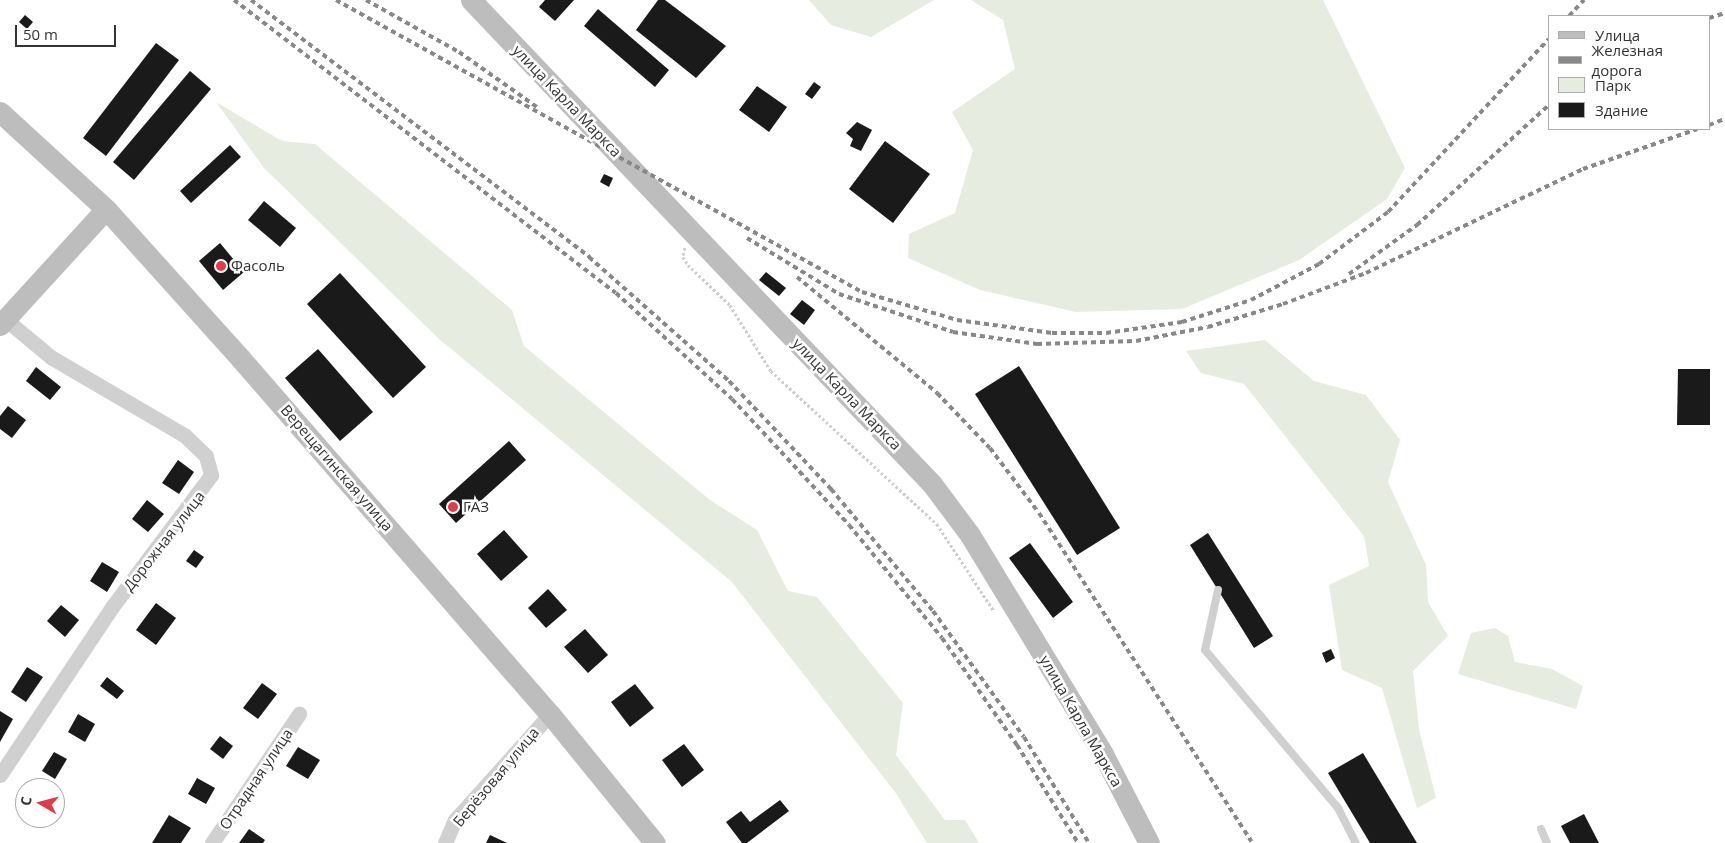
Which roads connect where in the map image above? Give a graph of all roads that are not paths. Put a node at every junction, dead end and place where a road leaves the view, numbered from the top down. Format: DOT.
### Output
graph roads {
  1 [pos="471,0"];
  2 [pos="0,112"];
  3 [pos="106,209"];
  4 [pos="3,322"];
  5 [pos="1218,590"];
  6 [pos="299,714"];
  7 [pos="550,714"];
  8 [pos="0,775"];
  9 [pos="1542,829"];
  10 [pos="212,843"];
  11 [pos="445,843"];
  12 [pos="655,843"];
  13 [pos="1149,843"];
  14 [pos="1356,843"];
  15 [pos="1547,843"];
  1 -- 13 [label="main road, улица Карла Маркса"];
  2 -- 3 [label="main road, Верещагинская улица"];
  3 -- 4 [label="main road"];
  3 -- 7 [label="main road, Верещагинская улица"];
  4 -- 8 [label="street, Дорожная улица"];
  5 -- 14 [label="lane"];
  6 -- 10 [label="street, Отрадная улица"];
  7 -- 11 [label="street, Берёзовая улица"];
  7 -- 12 [label="main road, Верещагинская улица"];
  9 -- 15 [label="lane"];
}
